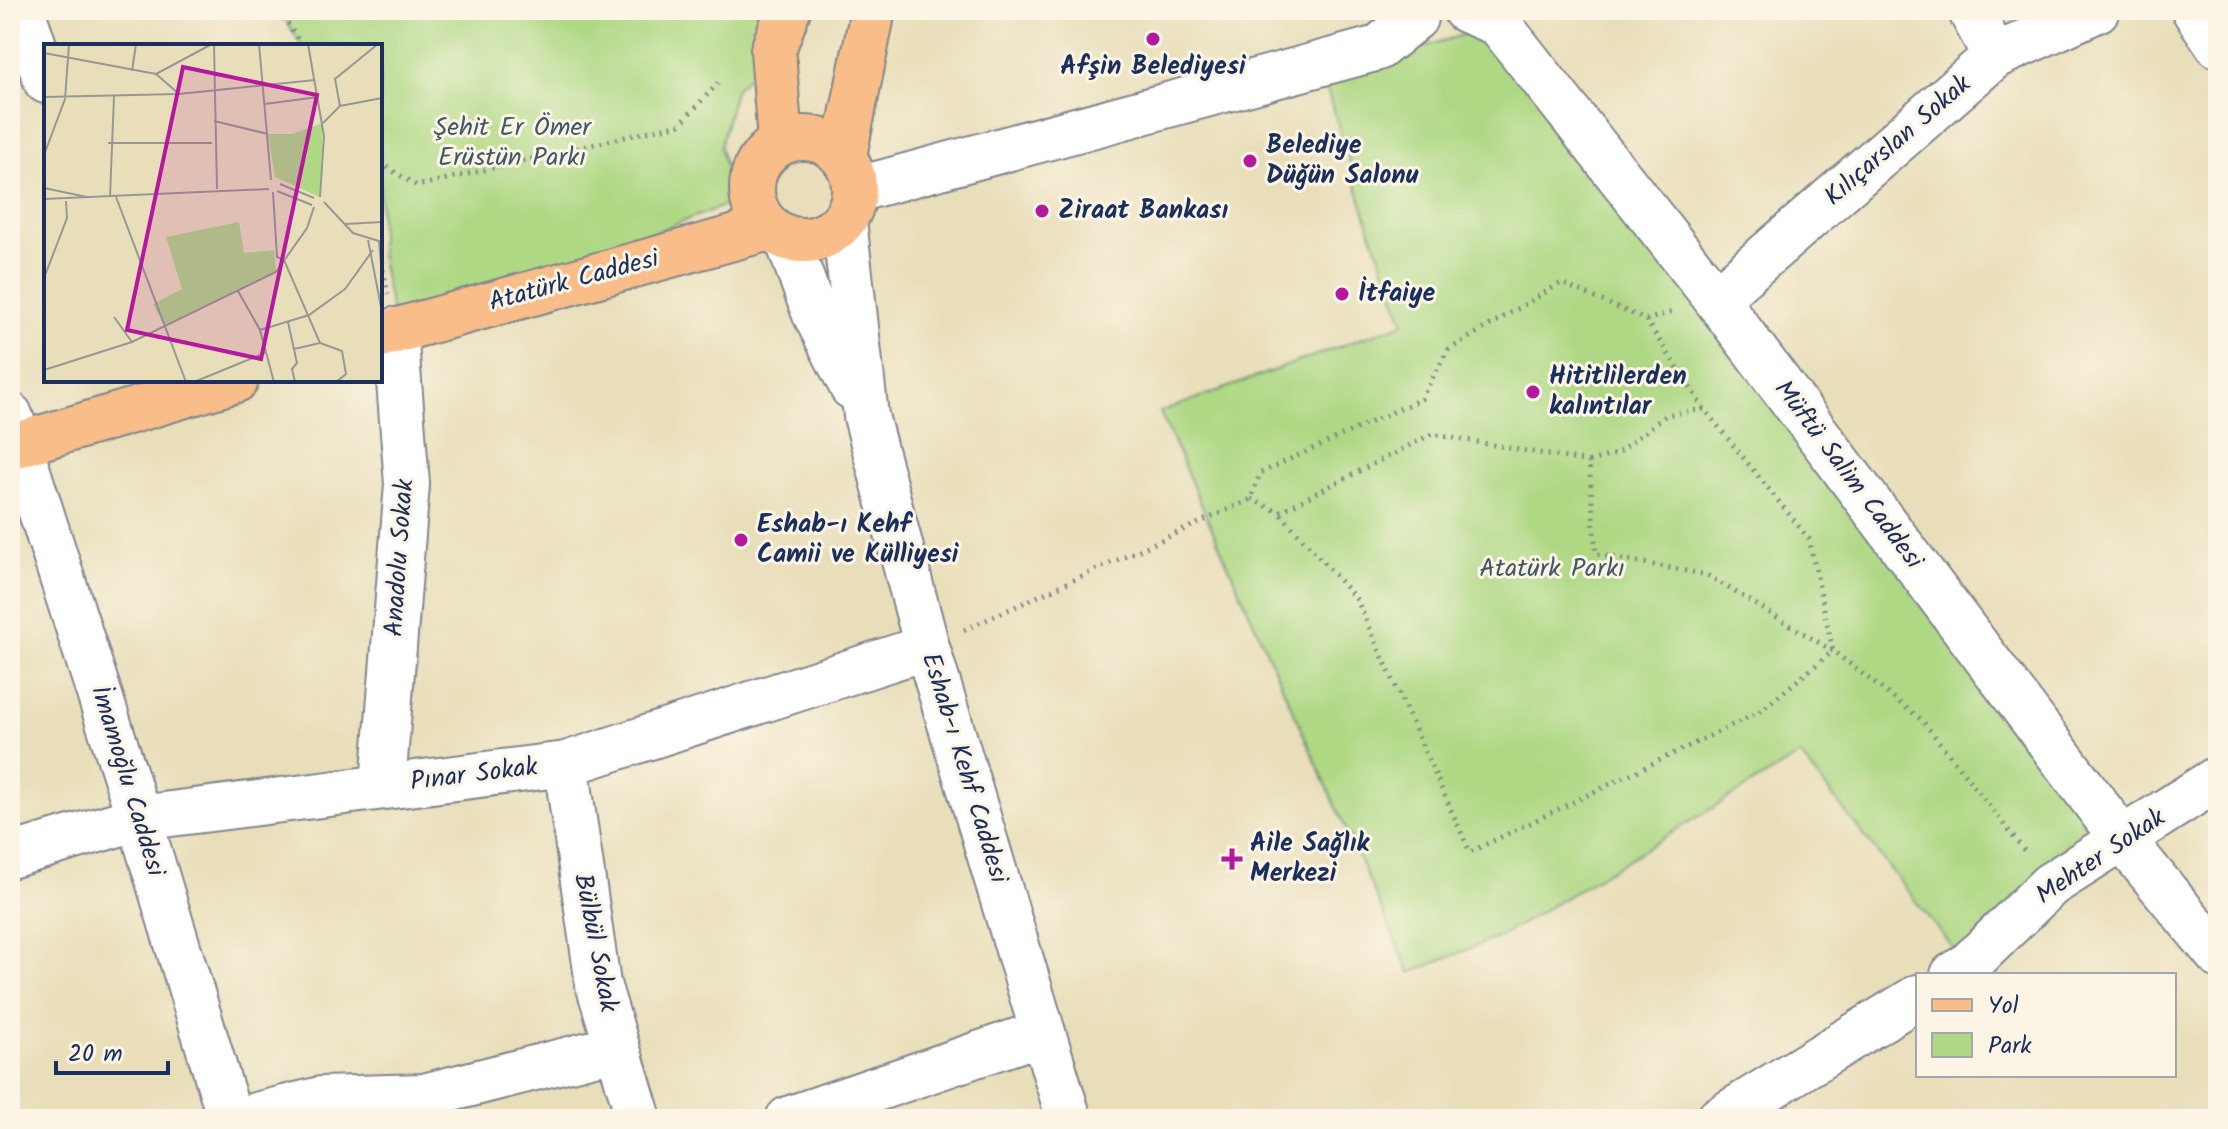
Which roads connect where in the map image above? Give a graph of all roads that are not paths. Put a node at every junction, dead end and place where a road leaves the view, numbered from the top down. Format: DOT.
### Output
graph roads {
  1 [pos="22,10"];
  2 [pos="788,10"];
  3 [pos="873,10"];
  4 [pos="1411,10"];
  5 [pos="1465,10"];
  6 [pos="1970,10"];
  7 [pos="2097,10"];
  8 [pos="2194,10"];
  9 [pos="2218,45"];
  10 [pos="1995,56"];
  11 [pos="44,75"];
  12 [pos="780,142"];
  13 [pos="847,189"];
  14 [pos="776,233"];
  15 [pos="1716,299"];
  16 [pos="388,332"];
  17 [pos="222,382"];
  18 [pos="152,392"];
  19 [pos="866,416"];
  20 [pos="13,436"];
  21 [pos="927,647"];
  22 [pos="566,764"];
  23 [pos="2218,778"];
  24 [pos="383,785"];
  25 [pos="139,818"];
  26 [pos="2123,840"];
  27 [pos="10,856"];
  28 [pos="2218,955"];
  29 [pos="1956,973"];
  30 [pos="1916,998"];
  31 [pos="1043,1032"];
  32 [pos="617,1047"];
  33 [pos="230,1119"];
  34 [pos="240,1119"];
  35 [pos="639,1119"];
  36 [pos="788,1119"];
  37 [pos="1069,1119"];
  38 [pos="1719,1119"];
  1 -- 11 [label="street"];
  2 -- 12 [label="main road"];
  3 -- 13 [label="main road"];
  4 -- 13 [label="street"];
  5 -- 15 [label="street, Müftü Salim Caddesi"];
  6 -- 10 [label="street"];
  7 -- 10 [label="street, Kılıçarslan Sokak"];
  8 -- 9 [label="street"];
  10 -- 15 [label="street, Kılıçarslan Sokak"];
  12 -- 13 [label="main road"];
  12 -- 14 [label="main road"];
  13 -- 14 [label="main road"];
  13 -- 19 [label="street"];
  14 -- 16 [label="main road, Atatürk Caddesi"];
  14 -- 19 [label="street"];
  15 -- 26 [label="street, Müftü Salim Caddesi"];
  16 -- 24 [label="street, Anadolu Sokak"];
  17 -- 18 [label="main road"];
  18 -- 20 [label="main road"];
  19 -- 21 [label="street, Eshab-ı Kehf Caddesi"];
  20 -- 25 [label="street, İmamoğlu Caddesi"];
  21 -- 22 [label="street, Pınar Sokak"];
  21 -- 31 [label="street, Eshab-ı Kehf Caddesi"];
  22 -- 24 [label="street, Pınar Sokak"];
  22 -- 32 [label="street, Bülbül Sokak"];
  23 -- 26 [label="street, Mehter Sokak"];
  24 -- 25 [label="street, Pınar Sokak"];
  25 -- 27 [label="street, Pınar Sokak"];
  25 -- 33 [label="street, İmamoğlu Caddesi"];
  26 -- 28 [label="street, Müftü Salim Caddesi"];
  26 -- 29 [label="street, Mehter Sokak"];
  30 -- 38 [label="street"];
  31 -- 36 [label="street"];
  31 -- 37 [label="street, Eshab-ı Kehf Caddesi"];
  32 -- 34 [label="street"];
  32 -- 35 [label="street, Bülbül Sokak"];
}
